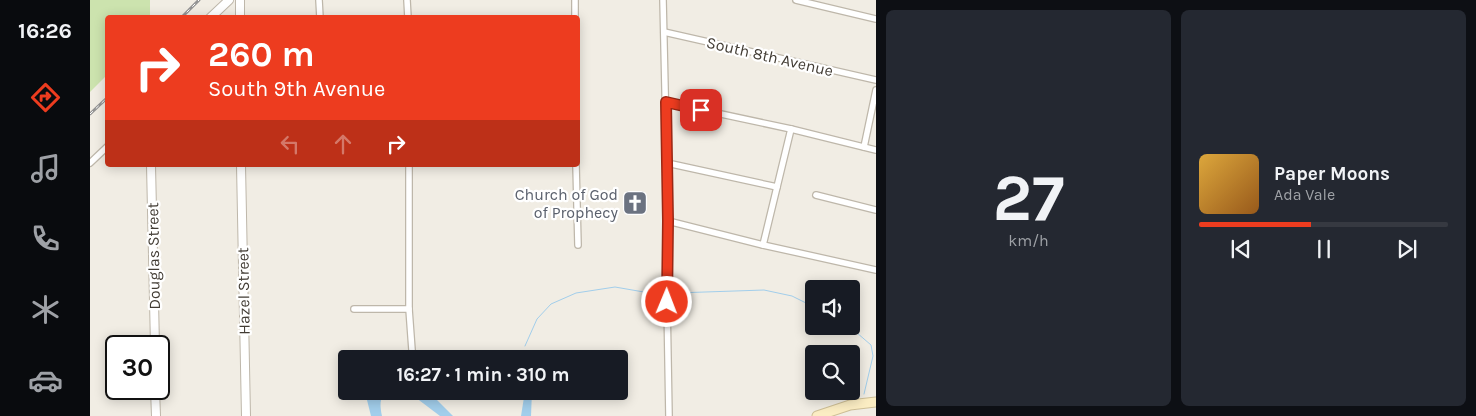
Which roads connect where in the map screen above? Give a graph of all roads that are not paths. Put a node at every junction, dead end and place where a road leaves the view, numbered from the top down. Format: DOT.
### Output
graph roads {
  1 [pos="229,0"];
  2 [pos="240,0"];
  3 [pos="319,0"];
  4 [pos="407,0"];
  5 [pos="574,0"];
  6 [pos="663,0"];
  7 [pos="796,0"];
  8 [pos="213,15"];
  9 [pos="240,15"];
  10 [pos="320,15"];
  11 [pos="408,15"];
  12 [pos="575,15"];
  13 [pos="876,19"];
  14 [pos="664,32"];
  15 [pos="876,80"];
  16 [pos="876,90"];
  17 [pos="666,102"];
  18 [pos="791,129"];
  19 [pos="864,147"];
  20 [pos="105,149"];
  21 [pos="876,150"];
  22 [pos="90,162"];
  23 [pos="667,163"];
  24 [pos="151,167"];
  25 [pos="242,167"];
  26 [pos="409,167"];
  27 [pos="576,167"];
  28 [pos="777,188"];
  29 [pos="816,196"];
  30 [pos="876,210"];
  31 [pos="668,221"];
  32 [pos="763,245"];
  33 [pos="578,246"];
  34 [pos="876,270"];
  35 [pos="354,308"];
  36 [pos="409,309"];
  37 [pos="155,335"];
  38 [pos="412,350"];
  39 [pos="155,400"];
  40 [pos="876,402"];
  41 [pos="156,416"];
  42 [pos="246,416"];
  43 [pos="669,416"];
  44 [pos="817,416"];
  1 -- 8 [label="street"];
  2 -- 9 [label="street"];
  3 -- 10 [label="street"];
  4 -- 11 [label="street"];
  5 -- 12 [label="street"];
  6 -- 14 [label="street"];
  7 -- 13 [label="street"];
  14 -- 15 [label="street, South 8th Avenue"];
  14 -- 17 [label="street"];
  16 -- 19 [label="street"];
  17 -- 18 [label="street"];
  17 -- 23 [label="street"];
  18 -- 19 [label="street"];
  18 -- 28 [label="street"];
  19 -- 21 [label="street"];
  20 -- 22 [label="street"];
  23 -- 28 [label="street"];
  23 -- 31 [label="street"];
  24 -- 37 [label="street, Douglas Street"];
  25 -- 42 [label="street, Hazel Street"];
  26 -- 36 [label="street"];
  27 -- 33 [label="street"];
  28 -- 32 [label="street"];
  29 -- 30 [label="street"];
  31 -- 32 [label="street"];
  31 -- 43 [label="street"];
  32 -- 34 [label="street"];
  35 -- 36 [label="street"];
  36 -- 38 [label="street"];
  39 -- 41 [label="street"];
  40 -- 44 [label="main road"];
}
